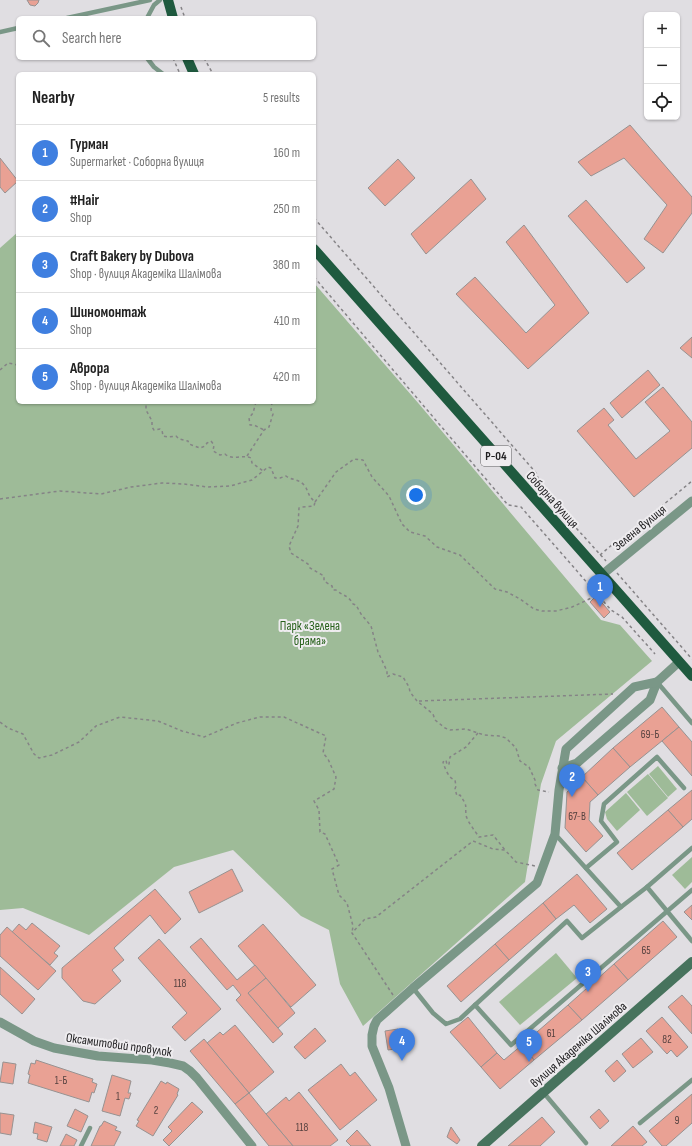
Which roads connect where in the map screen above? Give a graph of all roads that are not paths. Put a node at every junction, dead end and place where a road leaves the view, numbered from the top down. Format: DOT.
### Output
graph roads {
  1 [pos="150,0"];
  2 [pos="160,0"];
  3 [pos="168,0"];
  4 [pos="76,16"];
  5 [pos="148,16"];
  6 [pos="172,16"];
  7 [pos="16,28"];
  8 [pos="0,32"];
  9 [pos="149,60"];
  10 [pos="188,60"];
  11 [pos="160,72"];
  12 [pos="193,72"];
  13 [pos="316,251"];
  14 [pos="692,501"];
  15 [pos="603,574"];
  16 [pos="679,662"];
  17 [pos="692,676"];
  18 [pos="657,682"];
  19 [pos="692,722"];
  20 [pos="562,768"];
  21 [pos="684,788"];
  22 [pos="555,834"];
  23 [pos="692,848"];
  24 [pos="586,868"];
  25 [pos="647,887"];
  26 [pos="692,890"];
  27 [pos="621,907"];
  28 [pos="667,912"];
  29 [pos="692,941"];
  30 [pos="692,962"];
  31 [pos="413,988"];
  32 [pos="475,1005"];
  33 [pos="0,1022"];
  34 [pos="692,1080"];
  35 [pos="543,1092"];
  36 [pos="640,1123"];
  37 [pos="90,1128"];
  38 [pos="586,1143"];
  39 [pos="81,1146"];
  40 [pos="252,1146"];
  41 [pos="406,1146"];
  42 [pos="482,1146"];
  1 -- 4 [label="lane"];
  2 -- 5 [label="lane"];
  3 -- 6 [label="main road"];
  7 -- 8 [label="lane"];
  9 -- 11 [label="lane"];
  10 -- 12 [label="main road"];
  13 -- 15 [label="main road, Соборна вулиця / Р-04"];
  14 -- 15 [label="street, Зелена вулиця"];
  15 -- 16 [label="main road, Соборна вулиця / Р-04"];
  16 -- 17 [label="main road, Соборна вулиця / Р-04"];
  16 -- 18 [label="street"];
  18 -- 19 [label="lane"];
  18 -- 20 [label="street"];
  18 -- 20 [label="street"];
  20 -- 22 [label="street"];
  21 -- 24 [label="lane"];
  22 -- 24 [label="lane"];
  22 -- 31 [label="street"];
  23 -- 25 [label="lane"];
  24 -- 27 [label="lane"];
  25 -- 27 [label="lane"];
  25 -- 28 [label="lane"];
  26 -- 28 [label="lane"];
  27 -- 32 [label="lane"];
  28 -- 29 [label="lane"];
  28 -- 32 [label="lane"];
  30 -- 35 [label="main road, вулиця Академіка Шалімова"];
  31 -- 32 [label="lane"];
  31 -- 41 [label="street"];
  33 -- 40 [label="street, Оксамитовий провулок"];
  34 -- 36 [label="lane"];
  35 -- 38 [label="lane"];
  35 -- 42 [label="main road, вулиця Академіка Шалімова"];
  37 -- 39 [label="lane"];
}
